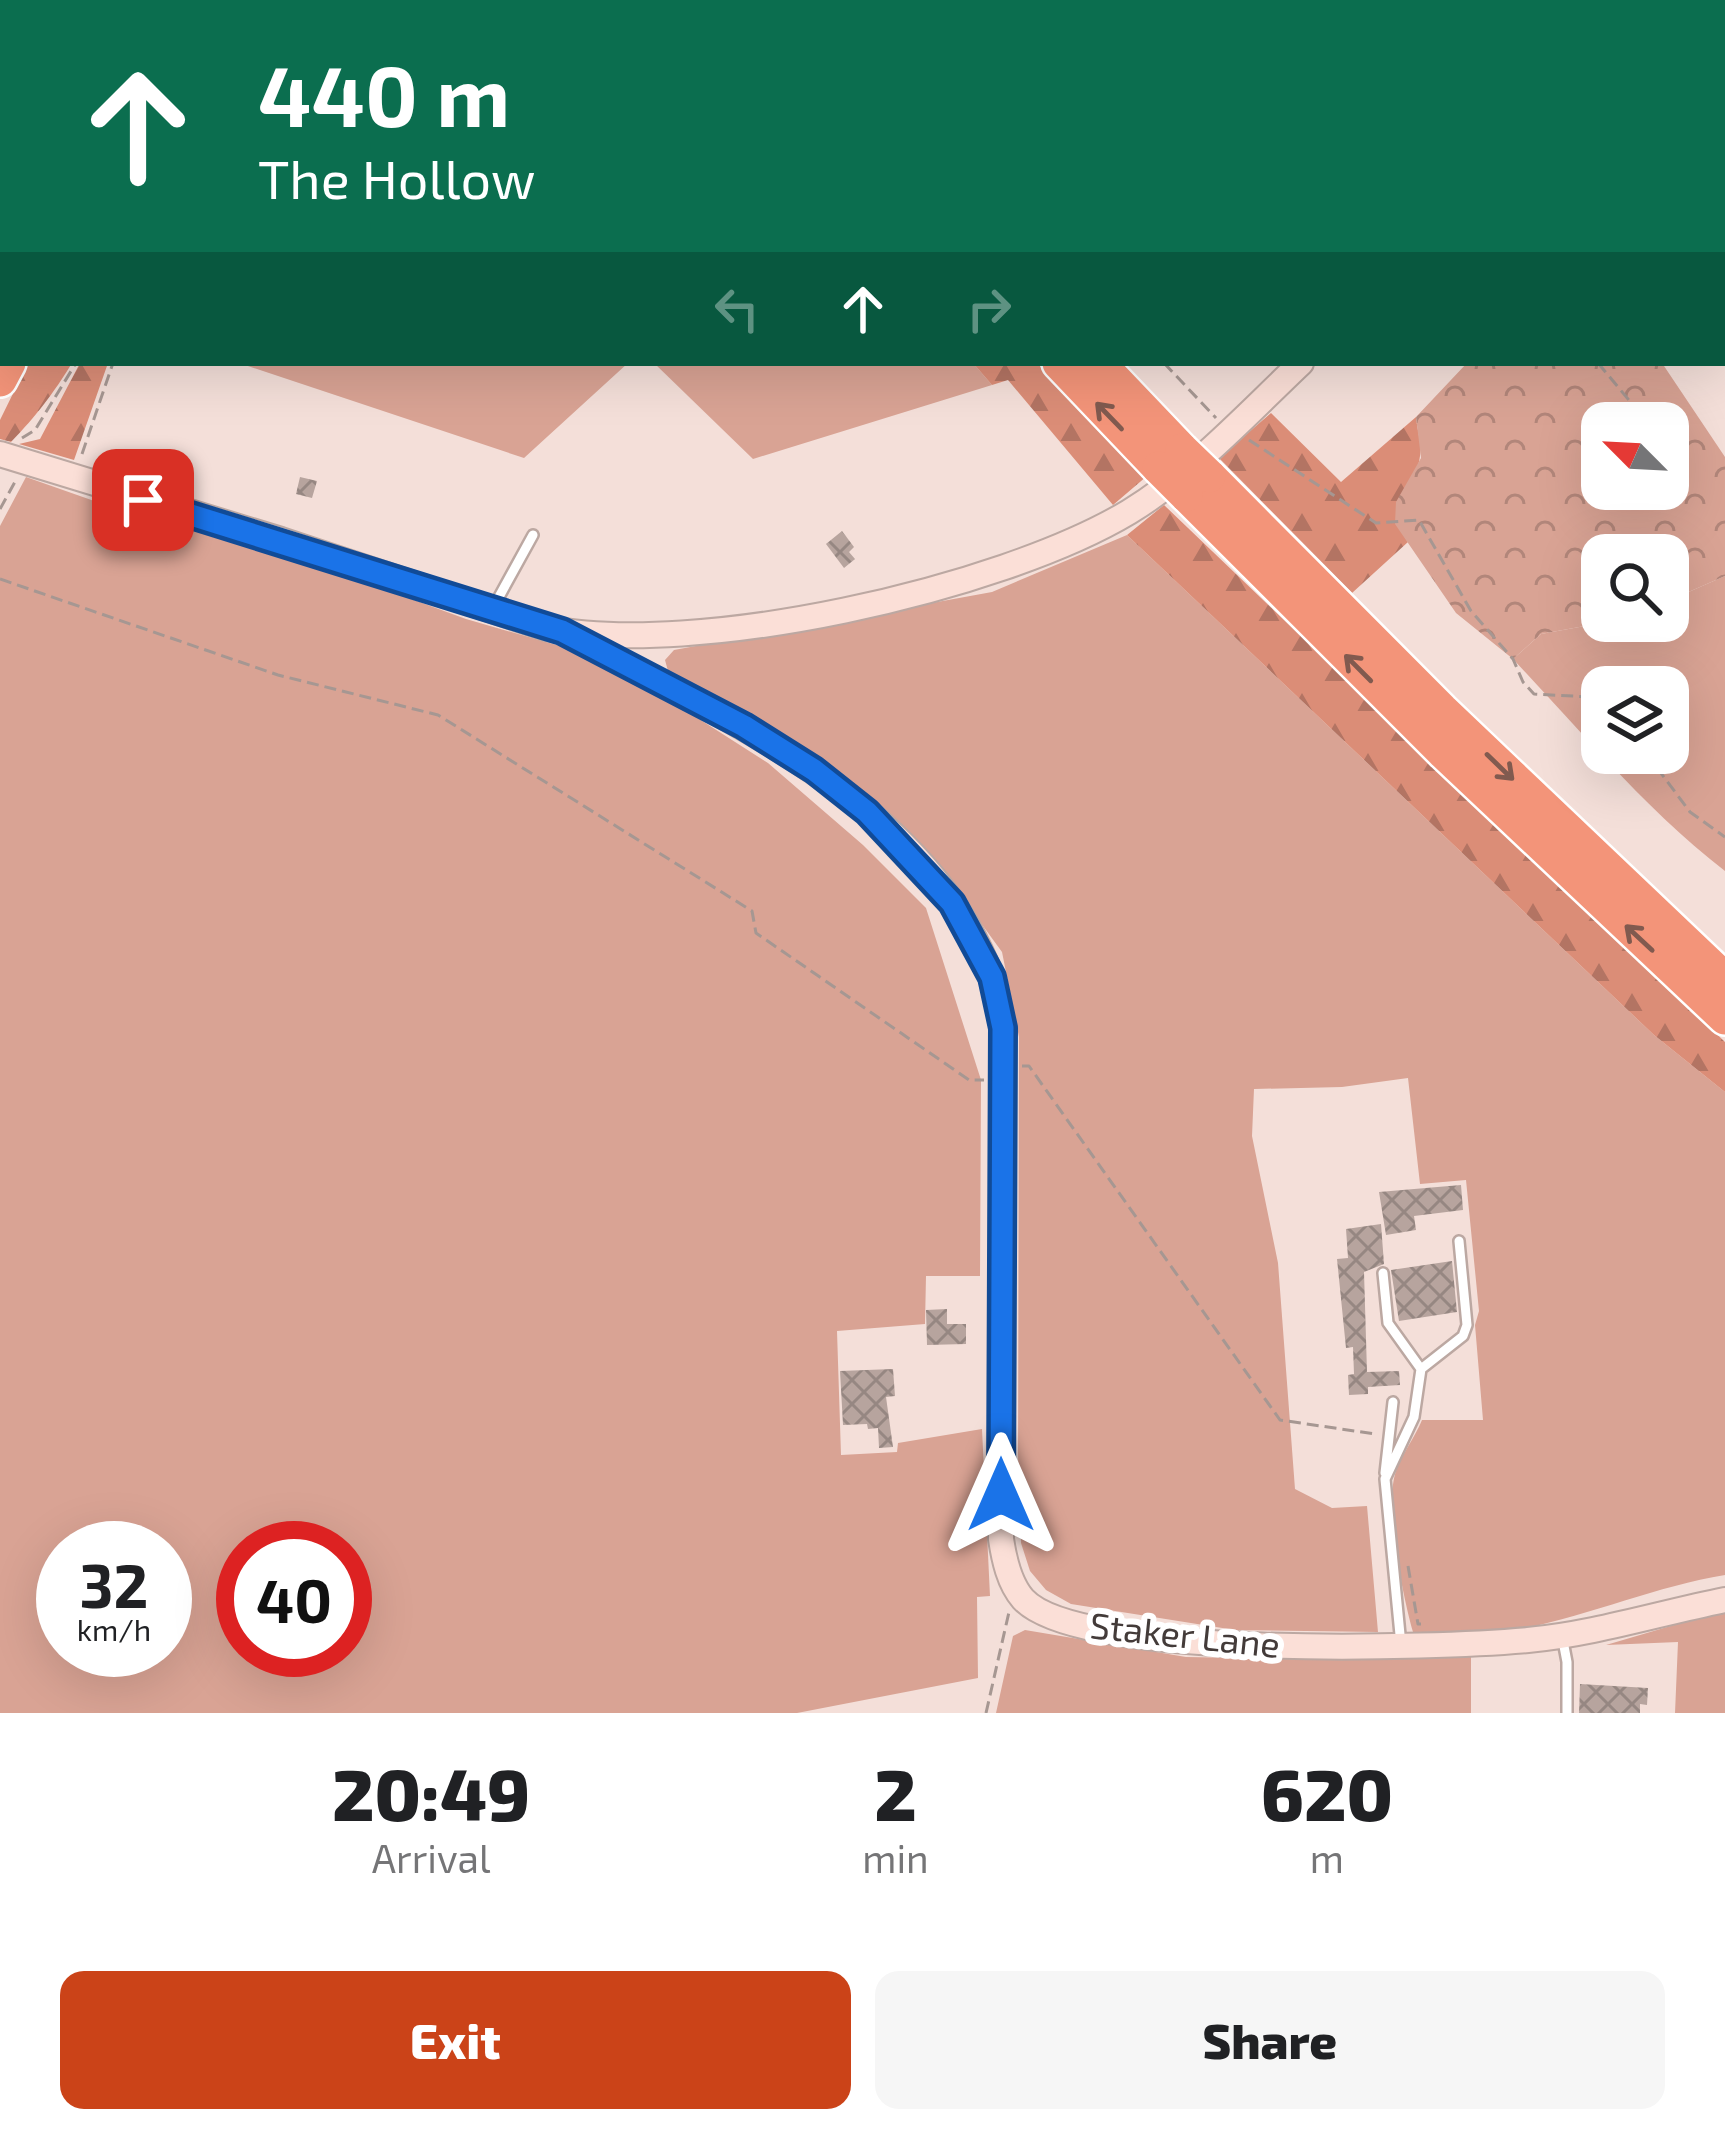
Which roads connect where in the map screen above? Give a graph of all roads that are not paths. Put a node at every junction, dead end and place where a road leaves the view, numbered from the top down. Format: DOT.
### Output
graph roads {
  1 [pos="1062,366"];
  2 [pos="1101,366"];
  3 [pos="1298,366"];
  4 [pos="11,458"];
  5 [pos="1170,459"];
  6 [pos="1197,486"];
  7 [pos="533,535"];
  8 [pos="491,611"];
  9 [pos="562,631"];
  10 [pos="666,633"];
  11 [pos="647,675"];
  12 [pos="1725,979"];
  13 [pos="1725,1018"];
  14 [pos="1459,1241"];
  15 [pos="1383,1273"];
  16 [pos="1420,1369"];
  17 [pos="1393,1402"];
  18 [pos="1385,1478"];
  19 [pos="1725,1600"];
  20 [pos="1562,1635"];
  21 [pos="1401,1645"];
  22 [pos="1567,1713"];
  5 -- 1 [label="highway, one-way"];
  2 -- 5 [label="highway"];
  3 -- 10 [label="street"];
  4 -- 8 [label="street"];
  5 -- 6 [label="highway, bridge"];
  6 -- 12 [label="highway, one-way"];
  13 -- 6 [label="highway, one-way"];
  7 -- 8 [label="lane"];
  8 -- 9 [label="street"];
  9 -- 10 [label="street"];
  9 -- 11 [label="street"];
  10 -- 11 [label="street"];
  11 -- 21 [label="street, Staker Lane"];
  14 -- 16 [label="lane"];
  15 -- 16 [label="lane"];
  16 -- 18 [label="lane"];
  17 -- 18 [label="lane"];
  18 -- 21 [label="lane"];
  19 -- 20 [label="street, Staker Lane"];
  20 -- 21 [label="street, Staker Lane"];
  20 -- 22 [label="lane"];
}
